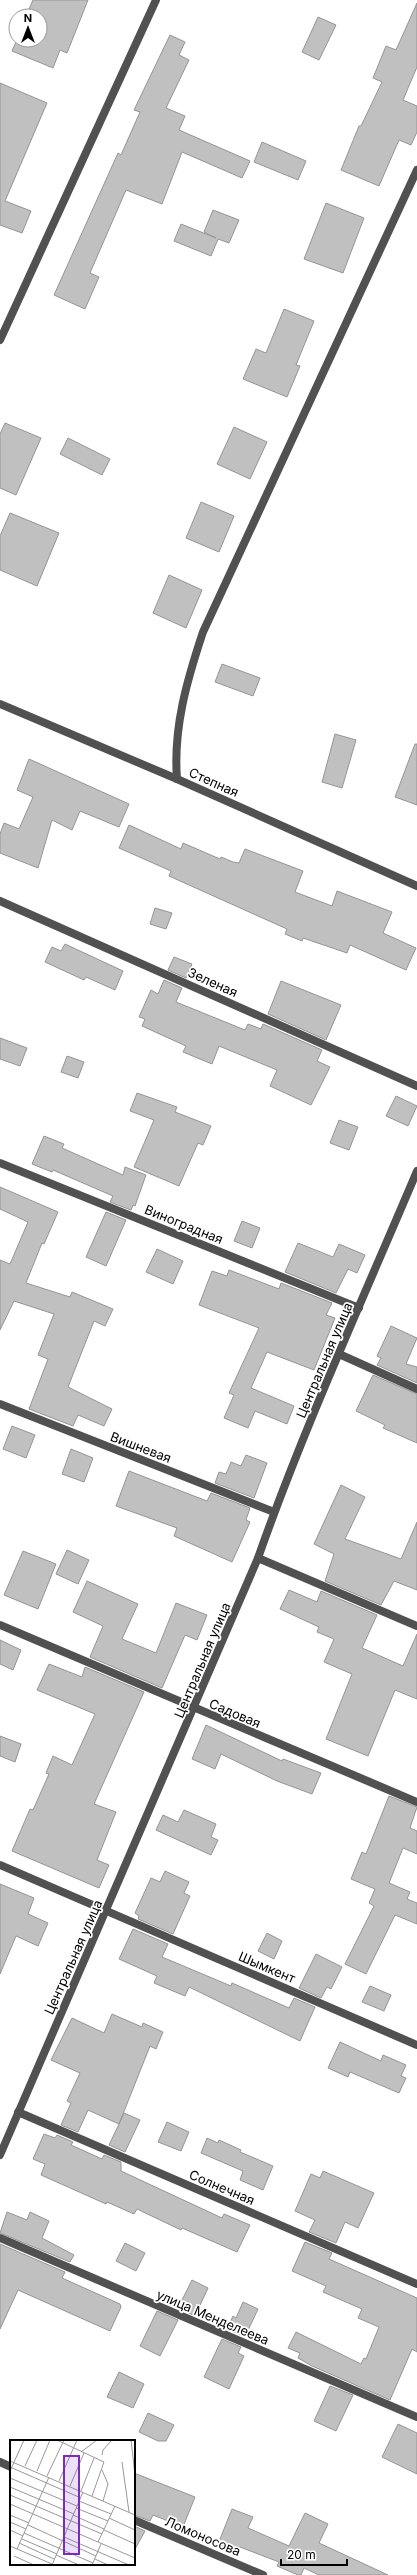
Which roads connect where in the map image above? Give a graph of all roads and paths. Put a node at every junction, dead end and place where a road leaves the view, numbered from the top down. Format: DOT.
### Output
graph roads {
  1 [pos="156,0"];
  2 [pos="417,170"];
  3 [pos="0,340"];
  4 [pos="0,704"];
  5 [pos="177,779"];
  6 [pos="417,886"];
  7 [pos="0,901"];
  8 [pos="417,1086"];
  9 [pos="0,1163"];
  10 [pos="417,1171"];
  11 [pos="359,1308"];
  12 [pos="339,1354"];
  13 [pos="417,1389"];
  14 [pos="0,1404"];
  15 [pos="274,1512"];
  16 [pos="258,1558"];
  17 [pos="0,1625"];
  18 [pos="417,1626"];
  19 [pos="194,1708"];
  20 [pos="417,1802"];
  21 [pos="0,1865"];
  22 [pos="107,1911"];
  23 [pos="417,2044"];
  24 [pos="18,2112"];
  25 [pos="0,2155"];
  26 [pos="0,2238"];
  27 [pos="417,2284"];
  28 [pos="417,2417"];
  29 [pos="0,2462"];
  30 [pos="10,2467"];
  31 [pos="135,2520"];
  32 [pos="263,2575"];
  1 -- 3 [label="street"];
  2 -- 5 [label="street"];
  4 -- 5 [label="street, Степная"];
  5 -- 6 [label="street, Степная"];
  7 -- 8 [label="street, Зеленая"];
  9 -- 11 [label="street, Виноградная"];
  10 -- 11 [label="street, Центральная улица"];
  11 -- 12 [label="street, Центральная улица"];
  12 -- 13 [label="street"];
  12 -- 15 [label="street, Центральная улица"];
  14 -- 15 [label="street, Вишневая"];
  15 -- 16 [label="street, Центральная улица"];
  16 -- 18 [label="street"];
  16 -- 19 [label="street, Центральная улица"];
  17 -- 19 [label="street, Садовая"];
  19 -- 20 [label="street, Садовая"];
  19 -- 22 [label="street, Центральная улица"];
  21 -- 22 [label="street, Шымкент"];
  22 -- 23 [label="street, Шымкент"];
  22 -- 24 [label="street, Центральная улица"];
  24 -- 25 [label="street, Центральная улица"];
  24 -- 27 [label="street, Солнечная"];
  26 -- 28 [label="street, улица Менделеева"];
  29 -- 30 [label="street"];
  31 -- 32 [label="street, Ломоносова"];
}
